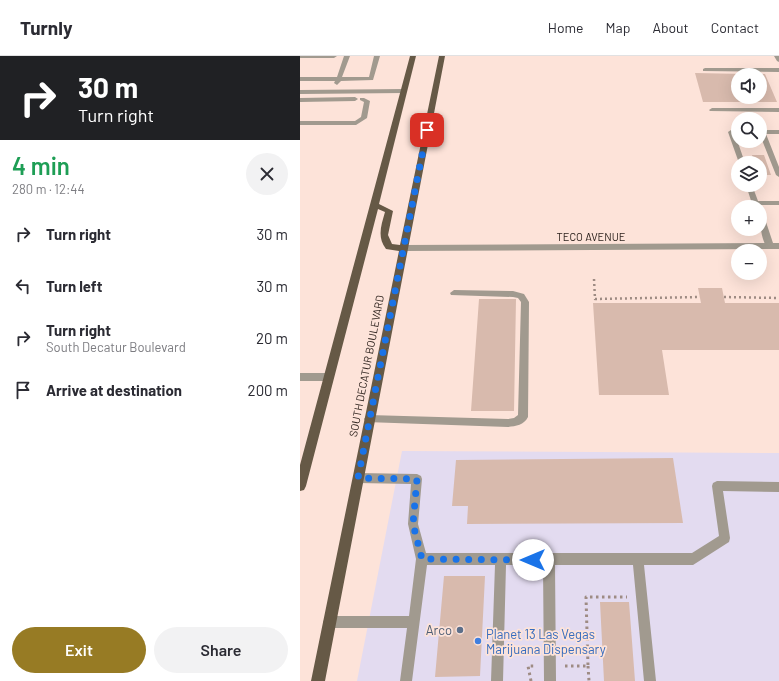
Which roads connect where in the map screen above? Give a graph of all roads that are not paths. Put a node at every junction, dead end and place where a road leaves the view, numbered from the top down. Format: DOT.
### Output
graph roads {
  1 [pos="300,56"];
  2 [pos="334,56"];
  3 [pos="413,56"];
  4 [pos="442,56"];
  5 [pos="777,56"];
  6 [pos="346,58"];
  7 [pos="375,58"];
  8 [pos="352,60"];
  9 [pos="779,60"];
  10 [pos="349,68"];
  11 [pos="342,69"];
  12 [pos="705,70"];
  13 [pos="779,70"];
  14 [pos="300,79"];
  15 [pos="339,79"];
  16 [pos="404,91"];
  17 [pos="300,92"];
  18 [pos="334,92"];
  19 [pos="300,100"];
  20 [pos="712,110"];
  21 [pos="779,110"];
  22 [pos="300,123"];
  23 [pos="767,132"];
  24 [pos="779,132"];
  25 [pos="767,146"];
  26 [pos="779,175"];
  27 [pos="779,203"];
  28 [pos="767,204"];
  29 [pos="375,205"];
  30 [pos="767,230"];
  31 [pos="775,246"];
  32 [pos="404,248"];
  33 [pos="454,293"];
  34 [pos="300,377"];
  35 [pos="329,377"];
  36 [pos="370,419"];
  37 [pos="358,478"];
  38 [pos="300,486"];
  39 [pos="779,486"];
  40 [pos="422,559"];
  41 [pos="638,559"];
  42 [pos="501,560"];
  43 [pos="549,560"];
  44 [pos="329,622"];
  45 [pos="413,622"];
  46 [pos="318,681"];
  47 [pos="406,681"];
  48 [pos="497,681"];
  49 [pos="550,681"];
  50 [pos="650,681"];
  1 -- 2 [label="lane"];
  3 -- 16 [label="main road"];
  4 -- 32 [label="main road, SOUTH DECATUR BOULEVARD"];
  5 -- 9 [label="lane"];
  6 -- 8 [label="lane"];
  6 -- 11 [label="lane"];
  7 -- 15 [label="lane"];
  10 -- 11 [label="lane"];
  11 -- 15 [label="lane"];
  12 -- 13 [label="lane"];
  14 -- 15 [label="lane"];
  15 -- 18 [label="lane"];
  16 -- 18 [label="lane"];
  16 -- 29 [label="main road"];
  17 -- 18 [label="lane"];
  19 -- 22 [label="lane"];
  20 -- 21 [label="lane"];
  23 -- 24 [label="lane"];
  25 -- 26 [label="lane"];
  27 -- 28 [label="lane"];
  29 -- 32 [label="main road"];
  29 -- 35 [label="main road"];
  30 -- 31 [label="lane"];
  31 -- 32 [label="street, TECO AVENUE"];
  32 -- 36 [label="main road, SOUTH DECATUR BOULEVARD"];
  33 -- 36 [label="lane"];
  34 -- 35 [label="lane"];
  35 -- 38 [label="main road"];
  36 -- 37 [label="main road, SOUTH DECATUR BOULEVARD"];
  37 -- 40 [label="lane"];
  37 -- 44 [label="main road, SOUTH DECATUR BOULEVARD"];
  39 -- 41 [label="lane"];
  40 -- 42 [label="lane"];
  40 -- 45 [label="lane"];
  41 -- 43 [label="lane"];
  41 -- 50 [label="lane"];
  42 -- 43 [label="lane"];
  42 -- 48 [label="lane"];
  43 -- 49 [label="lane"];
  44 -- 45 [label="lane"];
  44 -- 46 [label="main road, SOUTH DECATUR BOULEVARD"];
  45 -- 47 [label="lane"];
}
